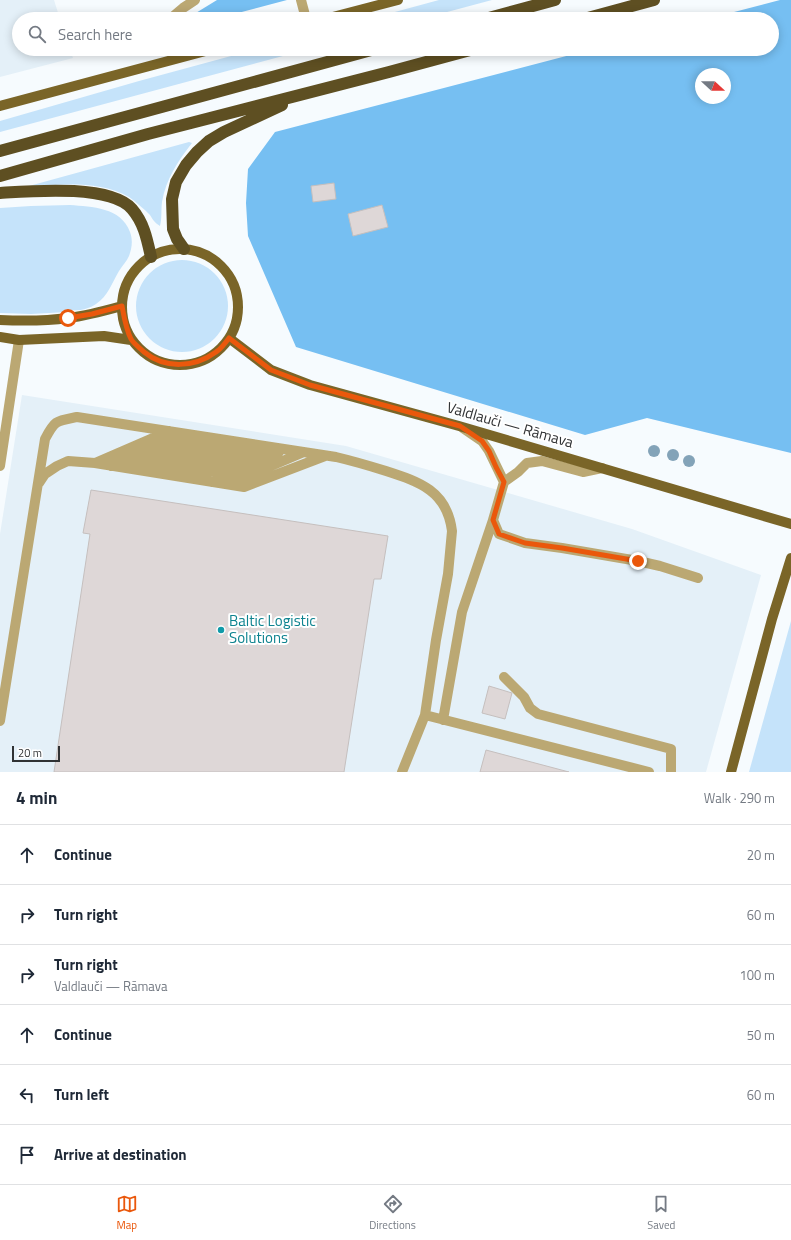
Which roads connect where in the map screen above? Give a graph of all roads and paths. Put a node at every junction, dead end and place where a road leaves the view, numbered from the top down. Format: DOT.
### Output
graph roads {
  1 [pos="195,0"];
  2 [pos="301,0"];
  3 [pos="398,0"];
  4 [pos="555,0"];
  5 [pos="654,0"];
  6 [pos="179,12"];
  7 [pos="304,12"];
  8 [pos="352,12"];
  9 [pos="511,12"];
  10 [pos="610,12"];
  11 [pos="187,56"];
  12 [pos="349,56"];
  13 [pos="447,56"];
  14 [pos="307,93"];
  15 [pos="0,106"];
  16 [pos="0,151"];
  17 [pos="0,176"];
  18 [pos="0,193"];
  19 [pos="184,249"];
  20 [pos="151,257"];
  21 [pos="122,306"];
  22 [pos="0,320"];
  23 [pos="0,337"];
  24 [pos="229,338"];
  25 [pos="19,340"];
  26 [pos="131,340"];
  27 [pos="460,426"];
  28 [pos="170,431"];
  29 [pos="186,434"];
  30 [pos="205,437"];
  31 [pos="218,439"];
  32 [pos="237,442"];
  33 [pos="255,445"];
  34 [pos="272,448"];
  35 [pos="285,449"];
  36 [pos="304,452"];
  37 [pos="325,456"];
  38 [pos="95,463"];
  39 [pos="0,466"];
  40 [pos="111,466"];
  41 [pos="128,468"];
  42 [pos="602,468"];
  43 [pos="146,471"];
  44 [pos="161,474"];
  45 [pos="178,476"];
  46 [pos="193,479"];
  47 [pos="212,482"];
  48 [pos="504,482"];
  49 [pos="227,484"];
  50 [pos="37,485"];
  51 [pos="493,520"];
  52 [pos="791,524"];
  53 [pos="791,558"];
  54 [pos="698,578"];
  55 [pos="504,677"];
  56 [pos="425,715"];
  57 [pos="443,720"];
  58 [pos="0,721"];
  59 [pos="402,772"];
  60 [pos="649,772"];
  61 [pos="671,772"];
  62 [pos="732,772"];
  1 -- 6 [label="street"];
  2 -- 7 [label="street"];
  3 -- 8 [label="main road"];
  4 -- 9 [label="highway"];
  5 -- 10 [label="highway"];
  11 -- 15 [label="main road"];
  12 -- 16 [label="highway"];
  13 -- 14 [label="highway"];
  14 -- 17 [label="highway"];
  14 -- 19 [label="highway"];
  18 -- 20 [label="highway"];
  19 -- 20 [label="main road"];
  19 -- 24 [label="main road"];
  20 -- 21 [label="main road"];
  21 -- 22 [label="main road"];
  21 -- 26 [label="main road"];
  23 -- 25 [label="main road"];
  24 -- 26 [label="main road"];
  24 -- 27 [label="main road, Valdlauči — Rāmava"];
  25 -- 26 [label="main road"];
  25 -- 39 [label="street"];
  27 -- 42 [label="main road, Valdlauči — Rāmava"];
  27 -- 48 [label="street"];
  28 -- 29 [label="street"];
  28 -- 38 [label="street"];
  28 -- 50 [label="street"];
  29 -- 30 [label="street"];
  29 -- 40 [label="street"];
  30 -- 31 [label="street"];
  30 -- 41 [label="street"];
  31 -- 32 [label="street"];
  31 -- 43 [label="street"];
  32 -- 33 [label="street"];
  32 -- 44 [label="street"];
  33 -- 34 [label="street"];
  33 -- 45 [label="street"];
  34 -- 35 [label="street"];
  34 -- 46 [label="street"];
  35 -- 36 [label="street"];
  35 -- 47 [label="street"];
  36 -- 37 [label="street"];
  36 -- 49 [label="street"];
  37 -- 49 [label="street"];
  37 -- 56 [label="street"];
  38 -- 40 [label="street"];
  38 -- 50 [label="street"];
  40 -- 41 [label="street"];
  41 -- 43 [label="street"];
  42 -- 48 [label="street"];
  42 -- 52 [label="main road, Valdlauči — Rāmava"];
  43 -- 44 [label="street"];
  44 -- 45 [label="street"];
  45 -- 46 [label="street"];
  46 -- 47 [label="street"];
  47 -- 49 [label="street"];
  48 -- 51 [label="street"];
  50 -- 58 [label="street"];
  51 -- 54 [label="street"];
  51 -- 57 [label="street"];
  53 -- 62 [label="main road"];
  55 -- 61 [label="street"];
  56 -- 57 [label="street"];
  56 -- 59 [label="street"];
  57 -- 60 [label="street"];
}
